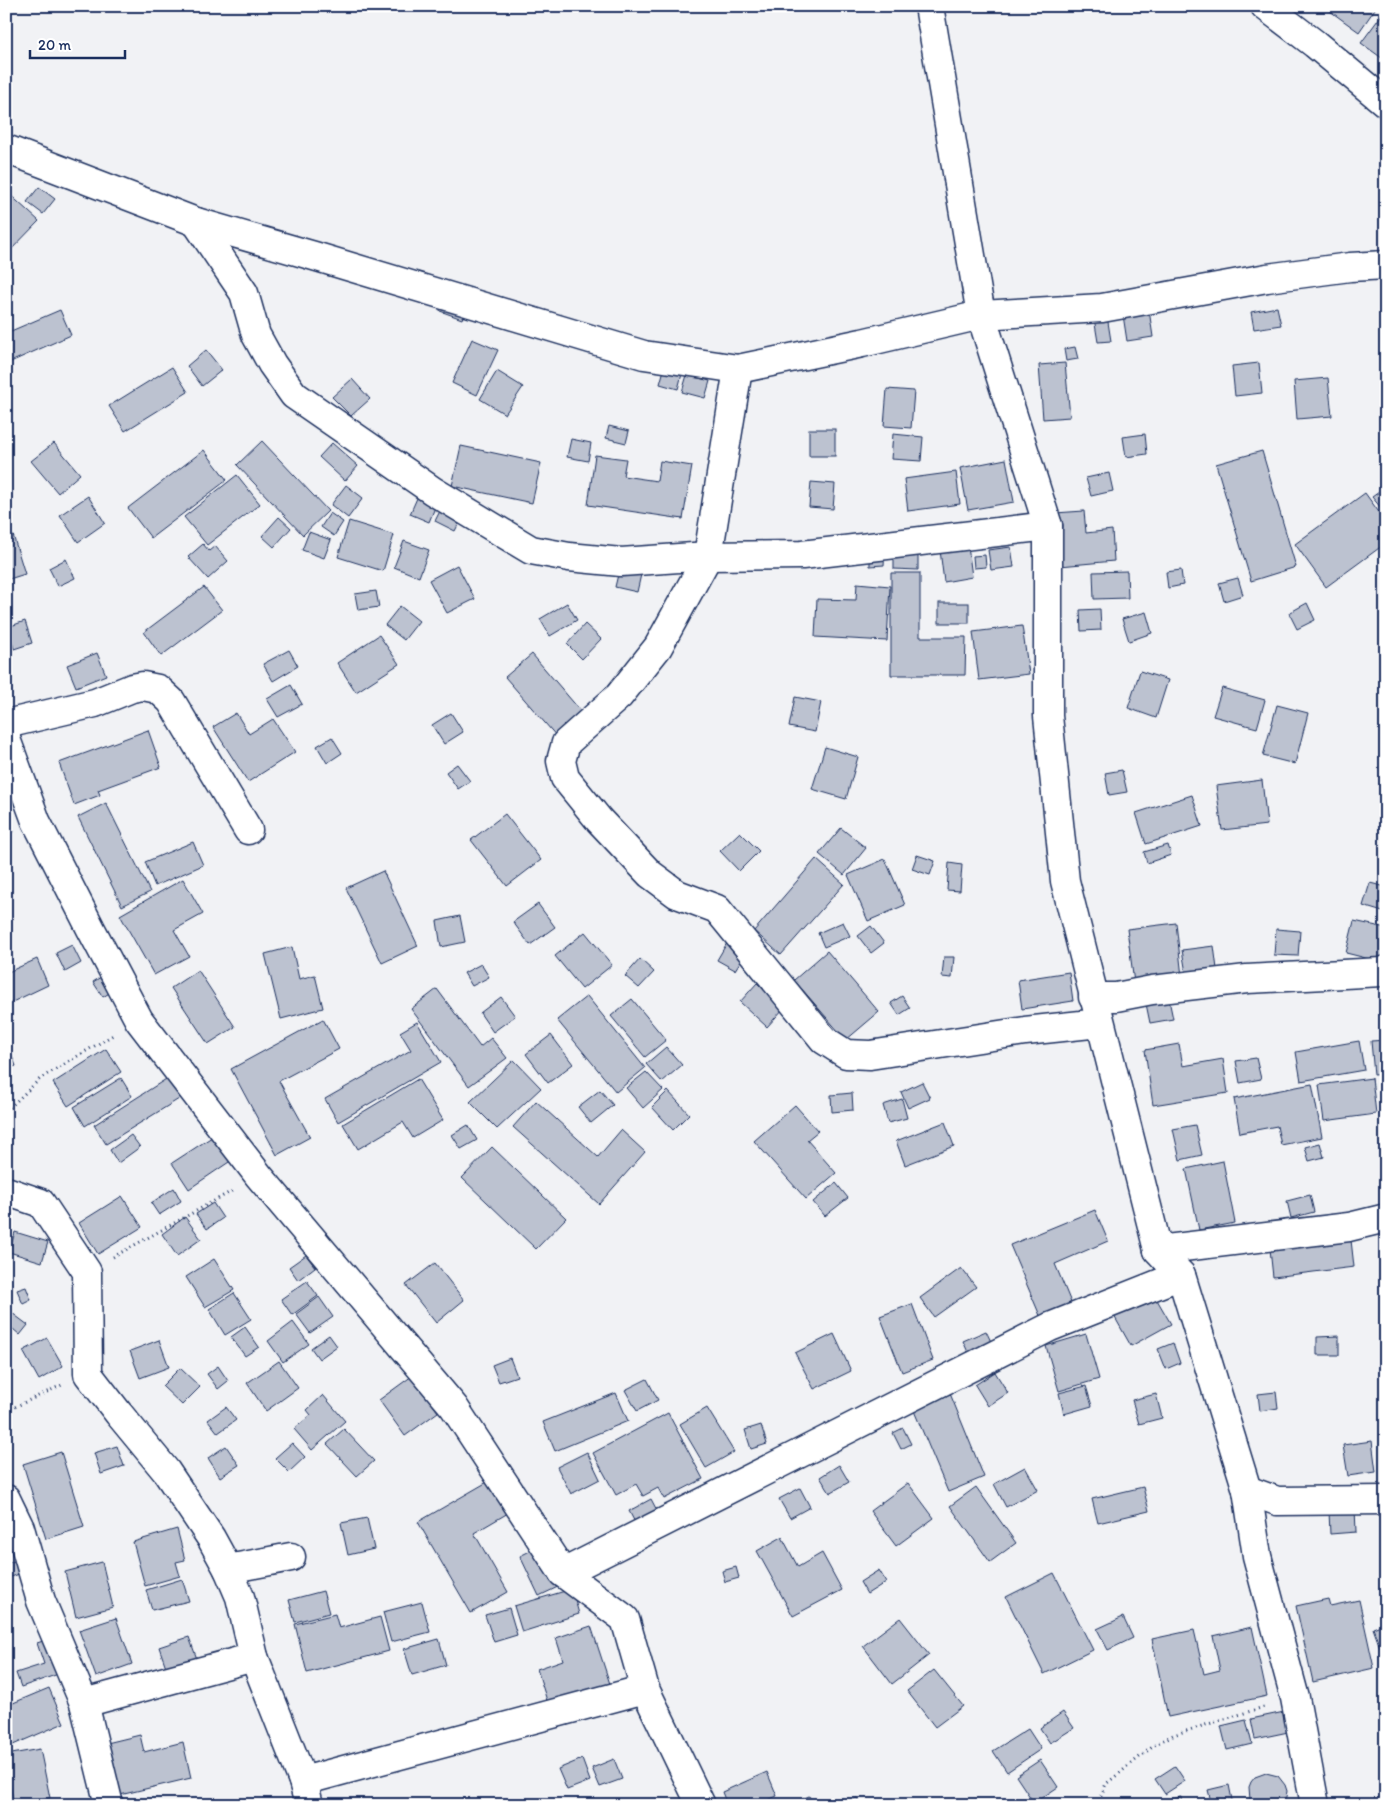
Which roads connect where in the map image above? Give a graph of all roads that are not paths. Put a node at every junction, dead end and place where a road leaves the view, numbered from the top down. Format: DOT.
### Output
graph roads {
  1 [pos="929,6"];
  2 [pos="1265,6"];
  3 [pos="1386,103"];
  4 [pos="6,149"];
  5 [pos="196,222"];
  6 [pos="1386,265"];
  7 [pos="981,315"];
  8 [pos="738,368"];
  9 [pos="1048,526"];
  10 [pos="708,556"];
  11 [pos="6,724"];
  12 [pos="6,738"];
  13 [pos="248,830"];
  14 [pos="1386,970"];
  15 [pos="1093,997"];
  16 [pos="1100,1023"];
  17 [pos="6,1191"];
  18 [pos="1386,1218"];
  19 [pos="1158,1250"];
  20 [pos="1181,1275"];
  21 [pos="1247,1490"];
  22 [pos="6,1499"];
  23 [pos="1386,1500"];
  24 [pos="290,1557"];
  25 [pos="228,1570"];
  26 [pos="563,1573"];
  27 [pos="254,1657"];
  28 [pos="645,1689"];
  29 [pos="84,1703"];
  30 [pos="306,1793"];
  31 [pos="109,1805"];
  32 [pos="701,1805"];
  33 [pos="1315,1805"];
  1 -- 7 [label="street"];
  2 -- 3 [label="street"];
  4 -- 5 [label="street"];
  5 -- 8 [label="street"];
  5 -- 10 [label="street"];
  6 -- 7 [label="street"];
  7 -- 8 [label="street"];
  7 -- 9 [label="street"];
  8 -- 10 [label="street"];
  9 -- 10 [label="street"];
  9 -- 15 [label="street"];
  10 -- 16 [label="street"];
  11 -- 13 [label="street"];
  12 -- 26 [label="street"];
  14 -- 15 [label="street"];
  15 -- 16 [label="street"];
  16 -- 19 [label="street"];
  17 -- 25 [label="street"];
  18 -- 19 [label="street"];
  19 -- 20 [label="street"];
  20 -- 21 [label="street"];
  20 -- 26 [label="street"];
  21 -- 23 [label="street"];
  21 -- 33 [label="street"];
  22 -- 29 [label="street"];
  24 -- 25 [label="street"];
  25 -- 27 [label="street"];
  26 -- 28 [label="street"];
  27 -- 29 [label="street"];
  27 -- 30 [label="street"];
  28 -- 30 [label="street"];
  28 -- 32 [label="street"];
  29 -- 31 [label="street"];
}
